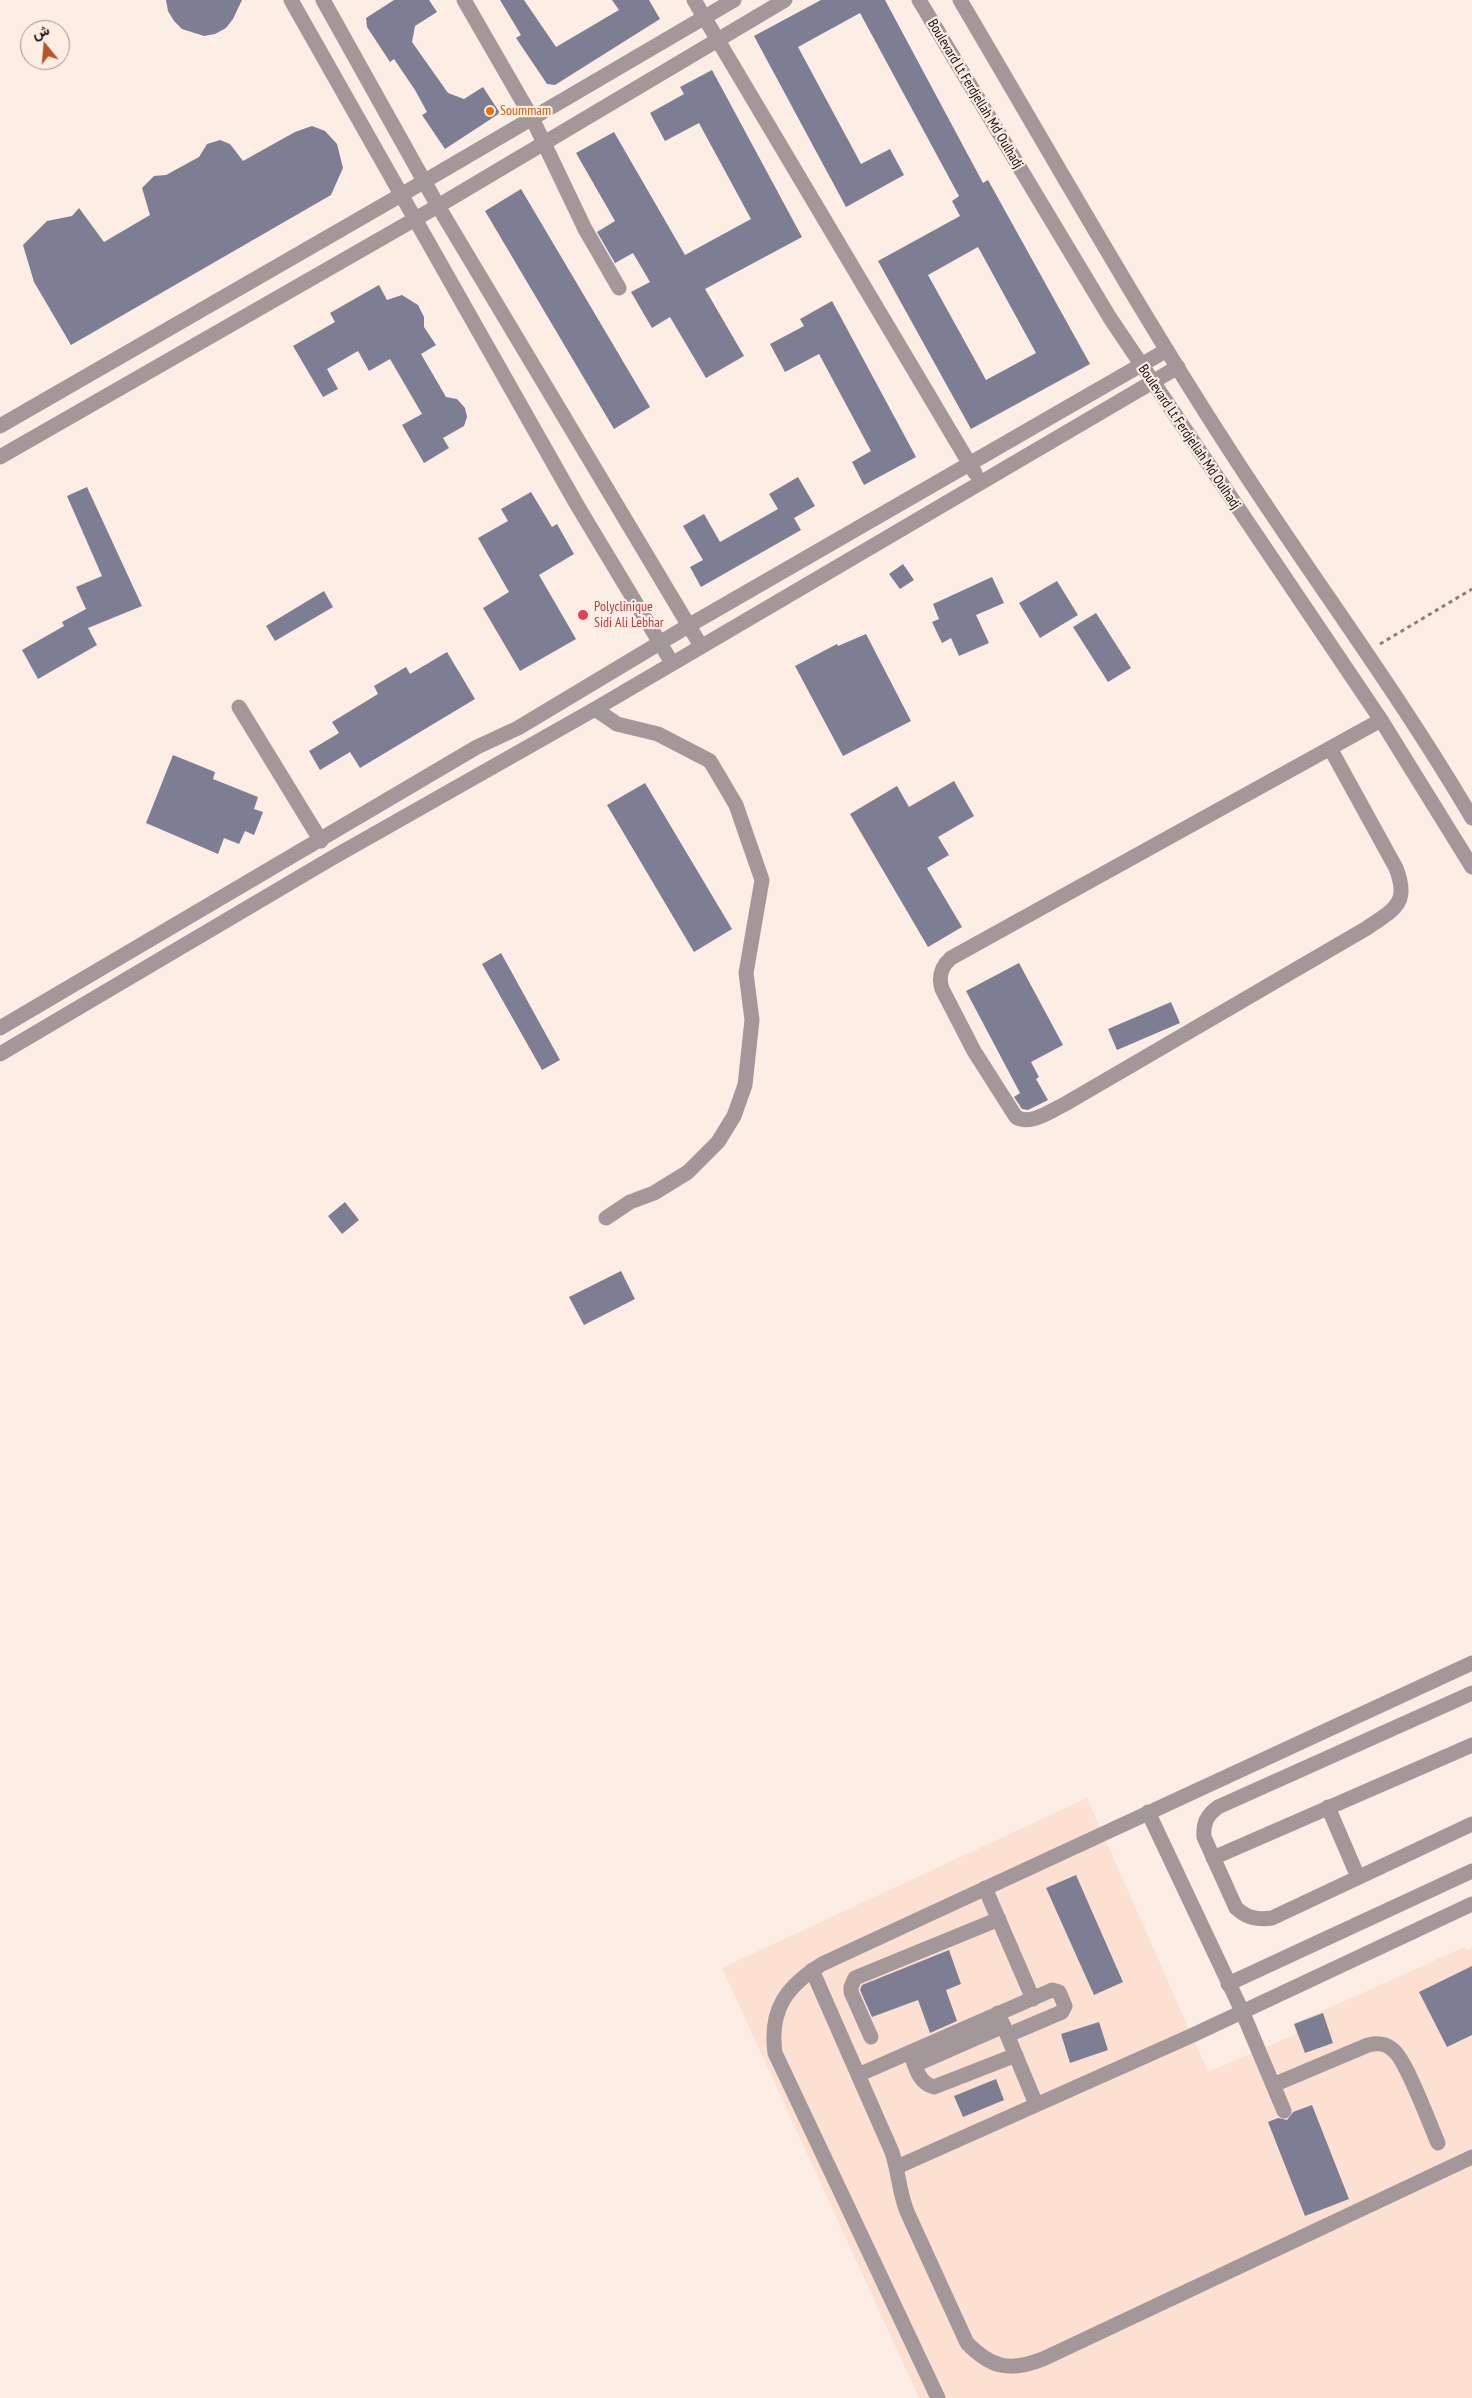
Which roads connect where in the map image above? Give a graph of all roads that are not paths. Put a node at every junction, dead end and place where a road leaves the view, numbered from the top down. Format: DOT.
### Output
graph roads {
  1 [pos="291,0"];
  2 [pos="322,0"];
  3 [pos="464,0"];
  4 [pos="694,0"];
  5 [pos="734,0"];
  6 [pos="785,0"];
  7 [pos="918,0"];
  8 [pos="960,0"];
  9 [pos="704,16"];
  10 [pos="719,39"];
  11 [pos="532,118"];
  12 [pos="543,142"];
  13 [pos="424,182"];
  14 [pos="401,195"];
  15 [pos="438,206"];
  16 [pos="415,219"];
  17 [pos="619,288"];
  18 [pos="1167,350"];
  19 [pos="1141,365"];
  20 [pos="1178,367"];
  21 [pos="1152,383"];
  22 [pos="0,426"];
  23 [pos="0,457"];
  24 [pos="969,464"];
  25 [pos="981,482"];
  26 [pos="688,626"];
  27 [pos="1355,636"];
  28 [pos="660,642"];
  29 [pos="701,646"];
  30 [pos="1333,650"];
  31 [pos="672,663"];
  32 [pos="239,707"];
  33 [pos="595,709"];
  34 [pos="1380,720"];
  35 [pos="1330,748"];
  36 [pos="1445,773"];
  37 [pos="1422,786"];
  38 [pos="1472,818"];
  39 [pos="321,840"];
  40 [pos="1472,867"];
  41 [pos="0,1028"];
  42 [pos="0,1054"];
  43 [pos="606,1218"];
  44 [pos="1472,1663"];
  45 [pos="1472,1693"];
  46 [pos="1472,1745"];
  47 [pos="1224,1777"];
  48 [pos="1234,1800"];
  49 [pos="1328,1807"];
  50 [pos="1148,1812"];
  51 [pos="1472,1824"];
  52 [pos="1213,1858"];
  53 [pos="1472,1872"];
  54 [pos="1358,1877"];
  55 [pos="985,1888"];
  56 [pos="1472,1904"];
  57 [pos="998,1919"];
  58 [pos="812,1970"];
  59 [pos="1228,1984"];
  60 [pos="1033,1998"];
  61 [pos="1242,2011"];
  62 [pos="1003,2025"];
  63 [pos="871,2037"];
  64 [pos="1016,2055"];
  65 [pos="912,2058"];
  66 [pos="858,2074"];
  67 [pos="1273,2084"];
  68 [pos="1036,2104"];
  69 [pos="1284,2112"];
  70 [pos="1438,2143"];
  71 [pos="1472,2157"];
  72 [pos="897,2167"];
  73 [pos="938,2398"];
  1 -- 14 [label="street"];
  2 -- 13 [label="street"];
  3 -- 11 [label="street"];
  4 -- 9 [label="street"];
  5 -- 9 [label="street"];
  6 -- 10 [label="street"];
  7 -- 19 [label="street, Boulevard Lt Ferdjellah Md Oulhadj"];
  8 -- 18 [label="street, Boulevard Lt Ferdjellah Md Oulhadj"];
  9 -- 10 [label="street"];
  9 -- 11 [label="street"];
  10 -- 12 [label="street"];
  10 -- 24 [label="street"];
  11 -- 12 [label="street"];
  11 -- 13 [label="street"];
  12 -- 15 [label="street"];
  12 -- 17 [label="street"];
  13 -- 14 [label="street"];
  13 -- 15 [label="street"];
  14 -- 16 [label="street"];
  14 -- 22 [label="street"];
  15 -- 16 [label="street"];
  15 -- 26 [label="street"];
  16 -- 23 [label="street"];
  16 -- 28 [label="street"];
  18 -- 19 [label="street"];
  18 -- 20 [label="street, Boulevard Lt Ferdjellah Md Oulhadj"];
  19 -- 21 [label="street, Boulevard Lt Ferdjellah Md Oulhadj"];
  19 -- 24 [label="street"];
  20 -- 21 [label="street"];
  20 -- 27 [label="street, Boulevard Lt Ferdjellah Md Oulhadj"];
  21 -- 25 [label="street"];
  21 -- 30 [label="street, Boulevard Lt Ferdjellah Md Oulhadj"];
  24 -- 25 [label="street"];
  24 -- 26 [label="street"];
  25 -- 29 [label="street"];
  26 -- 28 [label="street"];
  26 -- 29 [label="street"];
  27 -- 30 [label="street"];
  27 -- 36 [label="street, Boulevard Lt Ferdjellah Md Oulhadj"];
  28 -- 31 [label="street"];
  28 -- 39 [label="street"];
  29 -- 31 [label="street"];
  30 -- 34 [label="street, Boulevard Lt Ferdjellah Md Oulhadj"];
  31 -- 33 [label="street"];
  32 -- 39 [label="street"];
  33 -- 42 [label="street"];
  33 -- 43 [label="street"];
  34 -- 35 [label="street"];
  34 -- 37 [label="street, Boulevard Lt Ferdjellah Md Oulhadj"];
  35 -- 35 [label="street"];
  36 -- 37 [label="street"];
  36 -- 38 [label="street, Boulevard Lt Ferdjellah Md Oulhadj"];
  37 -- 40 [label="street, Boulevard Lt Ferdjellah Md Oulhadj"];
  39 -- 41 [label="street"];
  44 -- 47 [label="street"];
  45 -- 48 [label="street"];
  46 -- 49 [label="street"];
  47 -- 48 [label="street"];
  47 -- 50 [label="street"];
  48 -- 52 [label="street"];
  49 -- 52 [label="street"];
  49 -- 54 [label="street"];
  50 -- 55 [label="street"];
  50 -- 59 [label="street"];
  51 -- 54 [label="street"];
  52 -- 54 [label="street"];
  53 -- 59 [label="street"];
  55 -- 57 [label="street"];
  55 -- 58 [label="street"];
  56 -- 61 [label="street"];
  57 -- 60 [label="street"];
  57 -- 63 [label="street"];
  58 -- 66 [label="street"];
  58 -- 73 [label="street"];
  59 -- 61 [label="street"];
  60 -- 62 [label="street"];
  60 -- 62 [label="street"];
  61 -- 67 [label="street"];
  61 -- 68 [label="street"];
  62 -- 64 [label="street"];
  62 -- 65 [label="street"];
  64 -- 65 [label="street"];
  64 -- 68 [label="street"];
  65 -- 66 [label="street"];
  66 -- 72 [label="street"];
  67 -- 69 [label="street"];
  67 -- 70 [label="street"];
  68 -- 72 [label="street"];
  71 -- 72 [label="street"];
}
